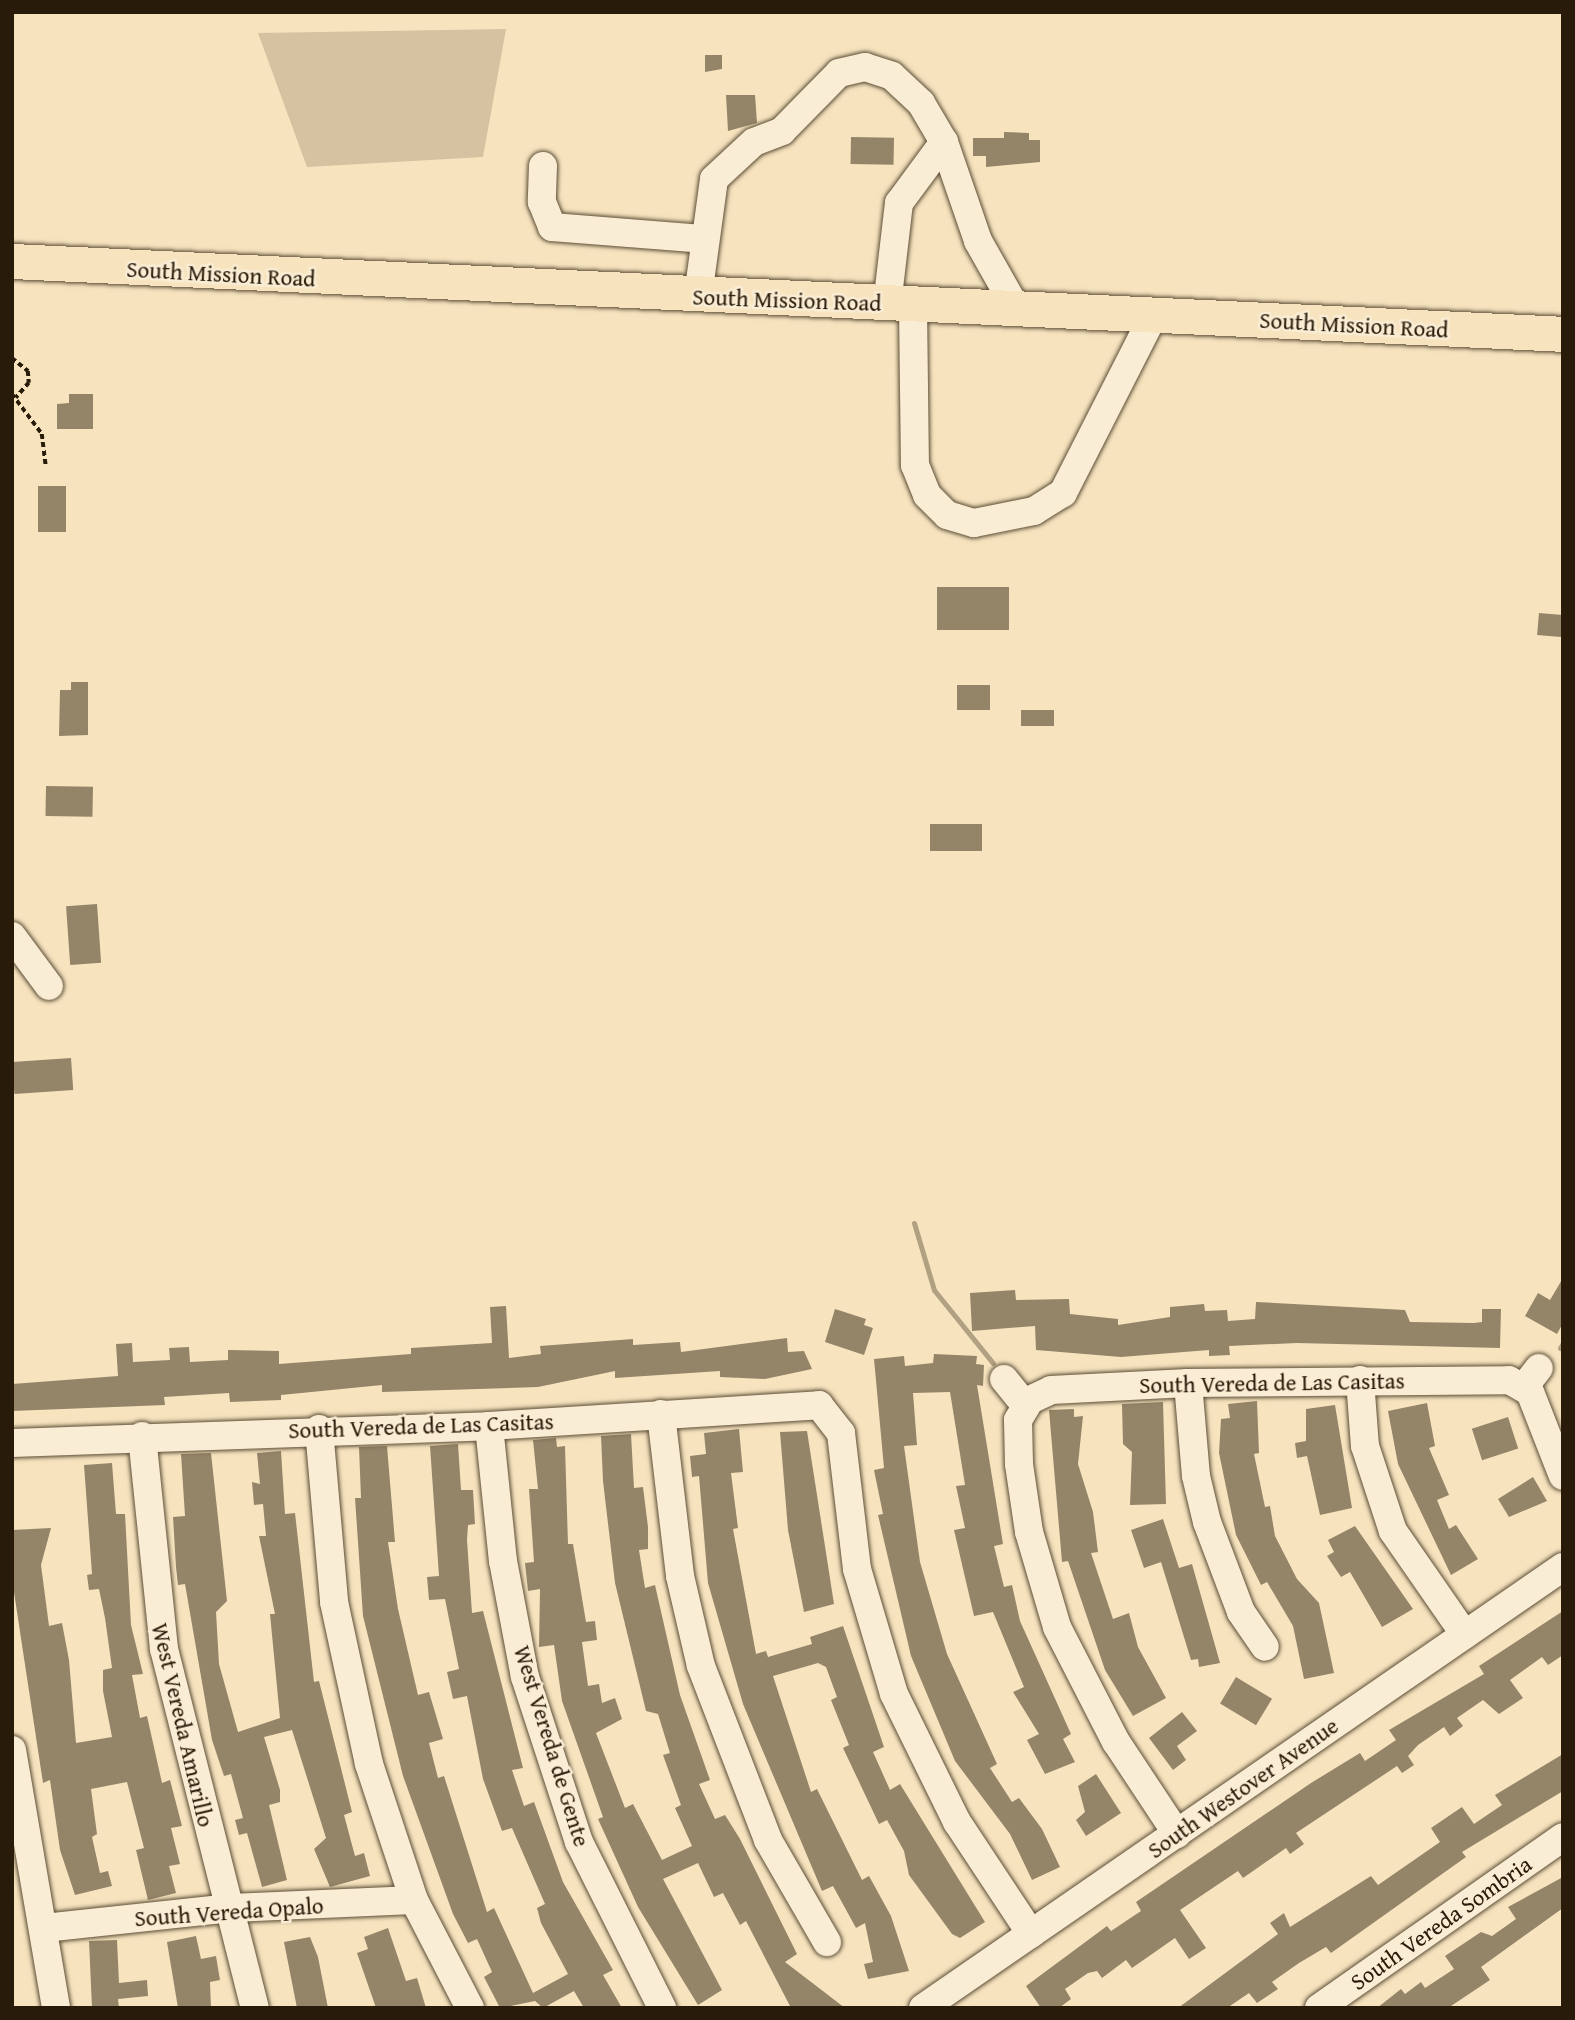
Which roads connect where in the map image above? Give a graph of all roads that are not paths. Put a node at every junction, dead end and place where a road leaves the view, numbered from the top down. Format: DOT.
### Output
graph roads {
  1 [pos="944,142"];
  2 [pos="543,166"];
  3 [pos="704,239"];
  4 [pos="12,261"];
  5 [pos="698,296"];
  6 [pos="900,305"];
  7 [pos="1017,310"];
  8 [pos="1153,316"];
  9 [pos="1563,334"];
  10 [pos="12,936"];
  11 [pos="49,986"];
  12 [pos="1004,1379"];
  13 [pos="1360,1380"];
  14 [pos="1188,1383"];
  15 [pos="1025,1405"];
  16 [pos="660,1414"];
  17 [pos="489,1426"];
  18 [pos="319,1429"];
  19 [pos="142,1436"];
  20 [pos="12,1443"];
  21 [pos="1563,1476"];
  22 [pos="1563,1567"];
  23 [pos="1465,1635"];
  24 [pos="1265,1647"];
  25 [pos="12,1750"];
  26 [pos="1177,1834"];
  27 [pos="1563,1837"];
  28 [pos="414,1900"];
  29 [pos="231,1908"];
  30 [pos="44,1928"];
  31 [pos="1031,1934"];
  32 [pos="827,1942"];
  33 [pos="57,2008"];
  34 [pos="254,2008"];
  35 [pos="470,2008"];
  36 [pos="662,2008"];
  37 [pos="923,2008"];
  38 [pos="1319,2008"];
  1 -- 3 [label="street"];
  1 -- 6 [label="street"];
  1 -- 7 [label="street"];
  2 -- 3 [label="street"];
  3 -- 5 [label="street"];
  4 -- 5 [label="main road, South Mission Road"];
  5 -- 6 [label="main road, South Mission Road"];
  6 -- 7 [label="main road, South Mission Road"];
  6 -- 8 [label="street"];
  7 -- 8 [label="main road, South Mission Road"];
  8 -- 9 [label="main road, South Mission Road"];
  10 -- 11 [label="street"];
  12 -- 15 [label="street"];
  13 -- 14 [label="street, South Vereda de Las Casitas"];
  13 -- 21 [label="street, South Vereda de Las Casitas"];
  13 -- 23 [label="street"];
  14 -- 15 [label="street, South Vereda de Las Casitas"];
  14 -- 24 [label="street"];
  15 -- 26 [label="street"];
  16 -- 17 [label="street, South Vereda de Las Casitas"];
  16 -- 31 [label="street, South Vereda de Las Casitas"];
  16 -- 32 [label="street"];
  17 -- 18 [label="street, South Vereda de Las Casitas"];
  17 -- 36 [label="street, West Vereda de Gente"];
  18 -- 19 [label="street, South Vereda de Las Casitas"];
  18 -- 28 [label="street"];
  19 -- 20 [label="street, South Vereda de Las Casitas"];
  19 -- 29 [label="street, West Vereda Amarillo"];
  22 -- 23 [label="street, South Westover Avenue"];
  23 -- 26 [label="street, South Westover Avenue"];
  25 -- 30 [label="street"];
  26 -- 31 [label="street, South Westover Avenue"];
  27 -- 38 [label="street, South Vereda Sombria"];
  28 -- 29 [label="street, South Vereda Opalo"];
  28 -- 35 [label="street"];
  29 -- 30 [label="street, South Vereda Opalo"];
  29 -- 34 [label="street, West Vereda Amarillo"];
  30 -- 33 [label="street"];
  31 -- 37 [label="street, South Westover Avenue"];
}
